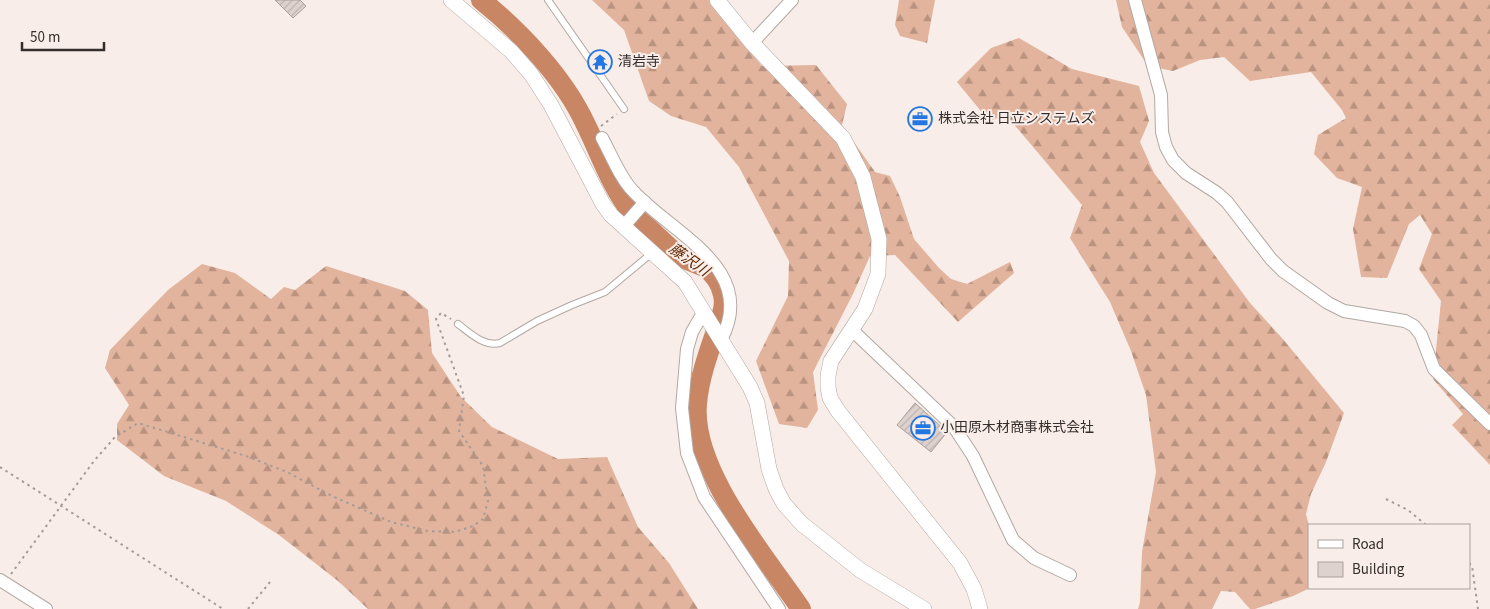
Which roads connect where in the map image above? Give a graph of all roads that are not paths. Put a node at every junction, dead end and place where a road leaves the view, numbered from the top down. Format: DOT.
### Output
graph roads {
  1 [pos="451,0"];
  2 [pos="548,0"];
  3 [pos="718,0"];
  4 [pos="792,0"];
  5 [pos="1136,0"];
  6 [pos="752,43"];
  7 [pos="624,110"];
  8 [pos="602,132"];
  9 [pos="644,204"];
  10 [pos="626,224"];
  11 [pos="653,252"];
  12 [pos="701,309"];
  13 [pos="458,324"];
  14 [pos="852,330"];
  15 [pos="722,340"];
  16 [pos="1490,424"];
  17 [pos="1070,575"];
  18 [pos="2,581"];
  19 [pos="46,609"];
  20 [pos="779,609"];
  21 [pos="924,609"];
  22 [pos="980,609"];
  1 -- 10 [label="street"];
  2 -- 7 [label="lane"];
  3 -- 6 [label="street"];
  4 -- 6 [label="street"];
  5 -- 16 [label="street"];
  6 -- 14 [label="street"];
  8 -- 9 [label="street"];
  9 -- 10 [label="street"];
  9 -- 15 [label="street"];
  10 -- 11 [label="street"];
  11 -- 12 [label="street"];
  11 -- 13 [label="lane"];
  12 -- 15 [label="street"];
  12 -- 20 [label="street"];
  14 -- 17 [label="street"];
  14 -- 22 [label="street"];
  15 -- 21 [label="street"];
  18 -- 19 [label="street"];
}
